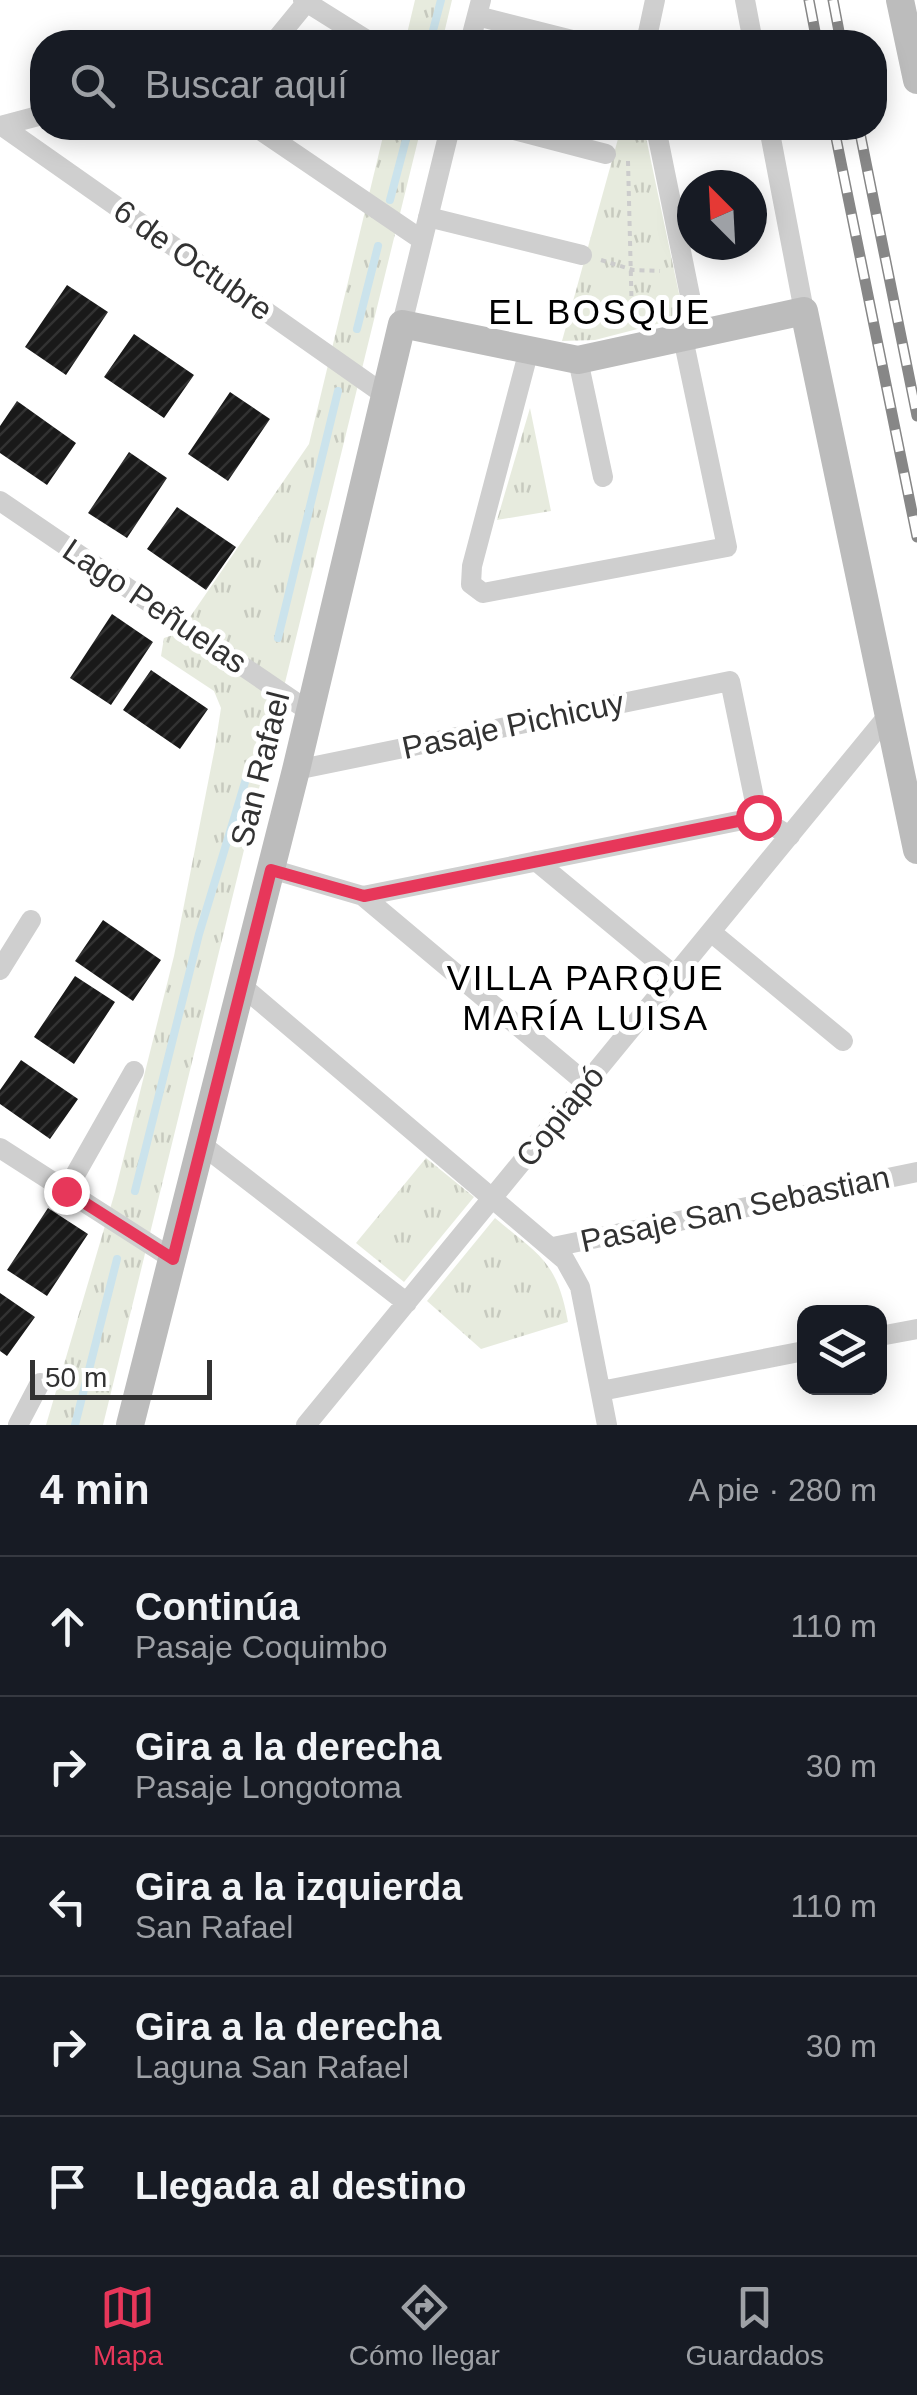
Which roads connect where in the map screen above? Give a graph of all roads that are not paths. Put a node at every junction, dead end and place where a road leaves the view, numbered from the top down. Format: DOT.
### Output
graph roads {
  1 [pos="655,0"];
  2 [pos="744,0"];
  3 [pos="900,0"];
  4 [pos="304,1"];
  5 [pos="479,8"];
  6 [pos="283,30"];
  7 [pos="351,30"];
  8 [pos="544,30"];
  9 [pos="649,30"];
  10 [pos="750,30"];
  11 [pos="917,80"];
  12 [pos="30,119"];
  13 [pos="1,126"];
  14 [pos="275,140"];
  15 [pos="447,140"];
  16 [pos="552,140"];
  17 [pos="658,140"];
  18 [pos="771,140"];
  19 [pos="606,154"];
  20 [pos="428,217"];
  21 [pos="422,240"];
  22 [pos="582,254"];
  23 [pos="804,310"];
  24 [pos="402,324"];
  25 [pos="690,336"];
  26 [pos="529,350"];
  27 [pos="578,360"];
  28 [pos="385,395"];
  29 [pos="604,476"];
  30 [pos="0,501"];
  31 [pos="310,712"];
  32 [pos="890,713"];
  33 [pos="296,770"];
  34 [pos="758,817"];
  35 [pos="790,836"];
  36 [pos="917,850"];
  37 [pos="536,862"];
  38 [pos="271,870"];
  39 [pos="364,896"];
  40 [pos="31,920"];
  41 [pos="711,932"];
  42 [pos="0,970"];
  43 [pos="675,976"];
  44 [pos="242,986"];
  45 [pos="842,1041"];
  46 [pos="134,1072"];
  47 [pos="586,1084"];
  48 [pos="202,1144"];
  49 [pos="0,1148"];
  50 [pos="917,1172"];
  51 [pos="66,1191"];
  52 [pos="493,1197"];
  53 [pos="553,1247"];
  54 [pos="173,1259"];
  55 [pos="407,1303"];
  56 [pos="917,1329"];
  57 [pos="887,1335"];
  58 [pos="797,1352"];
  59 [pos="40,1383"];
  60 [pos="601,1391"];
  61 [pos="18,1425"];
  62 [pos="130,1425"];
  63 [pos="306,1425"];
  64 [pos="608,1425"];
  1 -- 9 [label="street"];
  2 -- 10 [label="street"];
  3 -- 11 [label="street"];
  4 -- 6 [label="street"];
  4 -- 7 [label="street"];
  5 -- 8 [label="street"];
  12 -- 13 [label="street"];
  13 -- 28 [label="street, 6 de Octubre"];
  14 -- 21 [label="street"];
  15 -- 20 [label="street, San Rafael"];
  16 -- 19 [label="street"];
  17 -- 25 [label="street"];
  18 -- 23 [label="street"];
  20 -- 21 [label="street, San Rafael"];
  20 -- 22 [label="street"];
  21 -- 24 [label="street, San Rafael"];
  23 -- 25 [label="street"];
  23 -- 32 [label="street"];
  24 -- 26 [label="street"];
  24 -- 28 [label="street, San Rafael"];
  25 -- 26 [label="street"];
  25 -- 27 [label="street"];
  26 -- 27 [label="street"];
  27 -- 29 [label="street"];
  28 -- 31 [label="street, San Rafael"];
  30 -- 31 [label="street, Lago Peñuelas"];
  31 -- 33 [label="street, San Rafael"];
  32 -- 35 [label="street, Copiapó"];
  32 -- 36 [label="street"];
  33 -- 34 [label="street, Pasaje Pichicuy"];
  33 -- 38 [label="street, San Rafael"];
  34 -- 35 [label="street"];
  34 -- 37 [label="street"];
  35 -- 41 [label="street, Copiapó"];
  37 -- 39 [label="street"];
  37 -- 43 [label="street"];
  38 -- 39 [label="street"];
  38 -- 44 [label="street, San Rafael"];
  39 -- 47 [label="street"];
  40 -- 42 [label="street"];
  41 -- 43 [label="street, Copiapó"];
  41 -- 45 [label="street"];
  43 -- 47 [label="street, Copiapó"];
  44 -- 48 [label="street, San Rafael"];
  44 -- 52 [label="street"];
  46 -- 51 [label="street"];
  47 -- 52 [label="street, Copiapó"];
  48 -- 54 [label="street, San Rafael"];
  48 -- 55 [label="street"];
  49 -- 51 [label="street"];
  50 -- 53 [label="street, Pasaje San Sebastian"];
  51 -- 54 [label="street"];
  52 -- 53 [label="street"];
  52 -- 55 [label="street, Copiapó"];
  53 -- 60 [label="street"];
  54 -- 62 [label="street, San Rafael"];
  55 -- 63 [label="street, Copiapó"];
  56 -- 57 [label="street"];
  58 -- 60 [label="street"];
  59 -- 61 [label="street"];
  60 -- 64 [label="street"];
}
